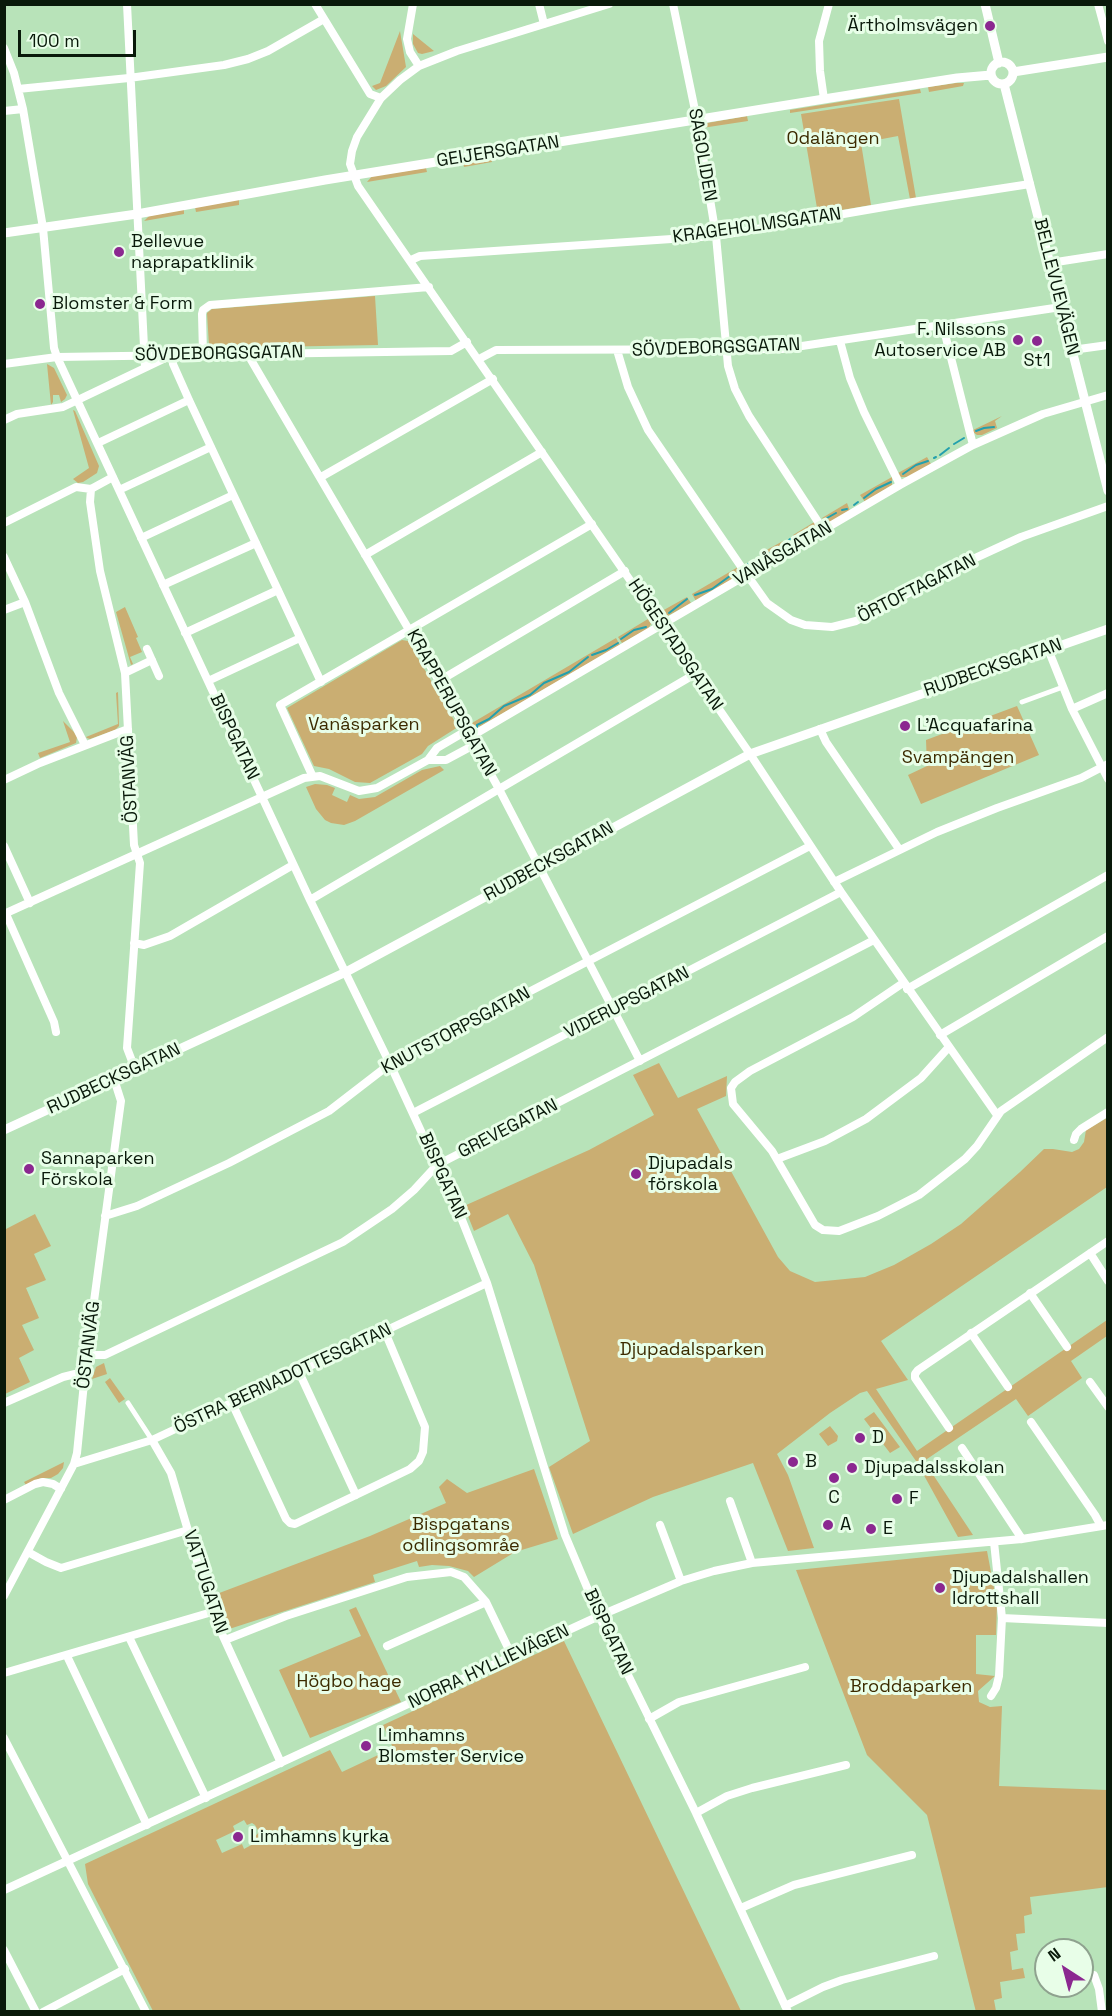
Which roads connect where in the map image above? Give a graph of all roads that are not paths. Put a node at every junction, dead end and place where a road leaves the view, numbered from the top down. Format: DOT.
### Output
graph roads {
  1 [pos="127,4"];
  2 [pos="315,4"];
  3 [pos="413,4"];
  4 [pos="539,4"];
  5 [pos="609,4"];
  6 [pos="673,4"];
  7 [pos="829,4"];
  8 [pos="985,4"];
  9 [pos="1098,4"];
  10 [pos="324,19"];
  11 [pos="544,24"];
  12 [pos="1107,41"];
  13 [pos="4,48"];
  14 [pos="1107,57"];
  15 [pos="999,63"];
  16 [pos="419,66"];
  17 [pos="1013,72"];
  18 [pos="991,75"];
  19 [pos="129,78"];
  20 [pos="1004,84"];
  21 [pos="18,89"];
  22 [pos="381,98"];
  23 [pos="824,99"];
  24 [pos="23,109"];
  25 [pos="4,111"];
  26 [pos="697,120"];
  27 [pos="354,175"];
  28 [pos="1030,184"];
  29 [pos="137,214"];
  30 [pos="43,228"];
  31 [pos="4,233"];
  32 [pos="716,236"];
  33 [pos="1107,254"];
  34 [pos="411,260"];
  35 [pos="1050,263"];
  36 [pos="429,287"];
  37 [pos="1061,307"];
  38 [pos="943,326"];
  39 [pos="840,341"];
  40 [pos="467,342"];
  41 [pos="1107,345"];
  42 [pos="617,350"];
  43 [pos="725,350"];
  44 [pos="1072,350"];
  45 [pos="247,353"];
  46 [pos="204,354"];
  47 [pos="144,355"];
  48 [pos="172,355"];
  49 [pos="57,357"];
  50 [pos="479,359"];
  51 [pos="4,364"];
  52 [pos="145,368"];
  53 [pos="493,379"];
  54 [pos="1107,394"];
  55 [pos="77,399"];
  56 [pos="189,400"];
  57 [pos="1084,400"];
  58 [pos="4,420"];
  59 [pos="98,442"];
  60 [pos="973,445"];
  61 [pos="211,447"];
  62 [pos="542,452"];
  63 [pos="113,477"];
  64 [pos="321,477"];
  65 [pos="900,485"];
  66 [pos="90,489"];
  67 [pos="119,490"];
  68 [pos="1107,491"];
  69 [pos="233,495"];
  70 [pos="1107,506"];
  71 [pos="4,523"];
  72 [pos="592,524"];
  73 [pos="824,531"];
  74 [pos="141,538"];
  75 [pos="255,543"];
  76 [pos="365,555"];
  77 [pos="4,557"];
  78 [pos="625,571"];
  79 [pos="747,575"];
  80 [pos="163,585"];
  81 [pos="278,590"];
  82 [pos="25,602"];
  83 [pos="4,610"];
  84 [pos="662,626"];
  85 [pos="1107,628"];
  86 [pos="411,631"];
  87 [pos="185,633"];
  88 [pos="300,638"];
  89 [pos="147,649"];
  90 [pos="1048,649"];
  91 [pos="152,660"];
  92 [pos="125,673"];
  93 [pos="695,674"];
  94 [pos="159,676"];
  95 [pos="208,681"];
  96 [pos="439,681"];
  97 [pos="321,682"];
  98 [pos="1063,687"];
  99 [pos="1107,693"];
  100 [pos="1022,702"];
  101 [pos="1072,709"];
  102 [pos="128,729"];
  103 [pos="820,729"];
  104 [pos="470,738"];
  105 [pos="85,745"];
  106 [pos="750,754"];
  107 [pos="428,760"];
  108 [pos="1104,766"];
  109 [pos="312,776"];
  110 [pos="1107,779"];
  111 [pos="4,780"];
  112 [pos="499,789"];
  113 [pos="262,797"];
  114 [pos="4,846"];
  115 [pos="810,846"];
  116 [pos="899,849"];
  117 [pos="137,855"];
  118 [pos="294,865"];
  119 [pos="540,868"];
  120 [pos="1107,875"];
  121 [pos="834,882"];
  122 [pos="841,892"];
  123 [pos="309,900"];
  124 [pos="30,903"];
  125 [pos="5,914"];
  126 [pos="1107,936"];
  127 [pos="874,940"];
  128 [pos="134,943"];
  129 [pos="588,960"];
  130 [pos="346,972"];
  131 [pos="905,986"];
  132 [pos="613,1009"];
  133 [pos="56,1032"];
  134 [pos="940,1035"];
  135 [pos="1107,1036"];
  136 [pos="948,1048"];
  137 [pos="640,1060"];
  138 [pos="390,1064"];
  139 [pos="135,1069"];
  140 [pos="114,1079"];
  141 [pos="1107,1112"];
  142 [pos="413,1113"];
  143 [pos="997,1115"];
  144 [pos="4,1130"];
  145 [pos="1074,1140"];
  146 [pos="777,1159"];
  147 [pos="437,1165"];
  148 [pos="105,1216"];
  149 [pos="1107,1241"];
  150 [pos="1090,1252"];
  151 [pos="1107,1281"];
  152 [pos="487,1283"];
  153 [pos="1030,1293"];
  154 [pos="385,1332"];
  155 [pos="971,1333"];
  156 [pos="1066,1347"];
  157 [pos="87,1353"];
  158 [pos="299,1372"];
  159 [pos="85,1376"];
  160 [pos="1090,1382"];
  161 [pos="1008,1387"];
  162 [pos="4,1402"];
  163 [pos="232,1402"];
  164 [pos="128,1403"];
  165 [pos="1107,1407"];
  166 [pos="1031,1422"];
  167 [pos="949,1428"];
  168 [pos="152,1440"];
  169 [pos="962,1448"];
  170 [pos="74,1464"];
  171 [pos="62,1489"];
  172 [pos="356,1495"];
  173 [pos="4,1500"];
  174 [pos="729,1501"];
  175 [pos="660,1525"];
  176 [pos="1104,1526"];
  177 [pos="188,1530"];
  178 [pos="1022,1539"];
  179 [pos="994,1542"];
  180 [pos="28,1552"];
  181 [pos="752,1563"];
  182 [pos="681,1581"];
  183 [pos="4,1596"];
  184 [pos="486,1602"];
  185 [pos="212,1612"];
  186 [pos="599,1616"];
  187 [pos="1002,1618"];
  188 [pos="1107,1623"];
  189 [pos="129,1637"];
  190 [pos="225,1640"];
  191 [pos="387,1646"];
  192 [pos="67,1656"];
  193 [pos="512,1656"];
  194 [pos="805,1667"];
  195 [pos="4,1673"];
  196 [pos="991,1696"];
  197 [pos="649,1719"];
  198 [pos="4,1737"];
  199 [pos="281,1763"];
  200 [pos="846,1765"];
  201 [pos="206,1798"];
  202 [pos="696,1813"];
  203 [pos="147,1825"];
  204 [pos="912,1855"];
  205 [pos="68,1861"];
  206 [pos="4,1890"];
  207 [pos="741,1908"];
  208 [pos="4,1950"];
  209 [pos="934,1956"];
  210 [pos="125,1969"];
  211 [pos="1094,1975"];
  212 [pos="786,2009"];
  213 [pos="36,2012"];
  214 [pos="43,2012"];
  215 [pos="146,2012"];
  216 [pos="1102,2012"];
  1 -- 19 [label="street"];
  2 -- 10 [label="street"];
  3 -- 16 [label="street"];
  4 -- 11 [label="street"];
  5 -- 11 [label="street"];
  6 -- 26 [label="street, SAGOLIDEN"];
  7 -- 23 [label="street"];
  8 -- 15 [label="street"];
  9 -- 12 [label="street"];
  10 -- 19 [label="street"];
  10 -- 22 [label="street"];
  11 -- 16 [label="street"];
  13 -- 21 [label="street"];
  14 -- 17 [label="street"];
  15 -- 17 [label="street"];
  15 -- 18 [label="street"];
  16 -- 22 [label="street"];
  17 -- 20 [label="street"];
  18 -- 20 [label="street"];
  18 -- 23 [label="street, GEIJERSGATAN"];
  19 -- 21 [label="street"];
  19 -- 29 [label="street"];
  20 -- 28 [label="street, BELLEVUEVÄGEN"];
  21 -- 24 [label="street"];
  22 -- 27 [label="street"];
  23 -- 26 [label="street, GEIJERSGATAN"];
  24 -- 25 [label="street"];
  24 -- 30 [label="street"];
  26 -- 27 [label="street, GEIJERSGATAN"];
  26 -- 32 [label="street, SAGOLIDEN"];
  27 -- 29 [label="street, GEIJERSGATAN"];
  27 -- 34 [label="street, HÖGESTADSGATAN"];
  28 -- 32 [label="street, KRAGEHOLMSGATAN"];
  28 -- 35 [label="street, BELLEVUEVÄGEN"];
  29 -- 30 [label="street, GEIJERSGATAN"];
  29 -- 47 [label="street"];
  30 -- 31 [label="street, GEIJERSGATAN"];
  30 -- 49 [label="street"];
  32 -- 34 [label="street, KRAGEHOLMSGATAN"];
  32 -- 43 [label="street, SAGOLIDEN"];
  33 -- 35 [label="street"];
  34 -- 36 [label="street, HÖGESTADSGATAN"];
  35 -- 37 [label="street, BELLEVUEVÄGEN"];
  36 -- 40 [label="street, HÖGESTADSGATAN"];
  36 -- 46 [label="street"];
  37 -- 38 [label="street, SÖVDEBORGSGATAN"];
  37 -- 44 [label="street, BELLEVUEVÄGEN"];
  38 -- 39 [label="street, SÖVDEBORGSGATAN"];
  38 -- 60 [label="street"];
  39 -- 43 [label="street, SÖVDEBORGSGATAN"];
  39 -- 65 [label="street"];
  40 -- 45 [label="street, SÖVDEBORGSGATAN"];
  40 -- 50 [label="street, HÖGESTADSGATAN"];
  41 -- 44 [label="street"];
  42 -- 43 [label="street, SÖVDEBORGSGATAN"];
  42 -- 50 [label="street, SÖVDEBORGSGATAN"];
  42 -- 79 [label="street, ÖRTOFTAGATAN"];
  43 -- 73 [label="street, SAGOLIDEN"];
  44 -- 57 [label="street, BELLEVUEVÄGEN"];
  45 -- 46 [label="street, SÖVDEBORGSGATAN"];
  45 -- 64 [label="street, KRAPPERUPSGATAN"];
  46 -- 48 [label="street, SÖVDEBORGSGATAN"];
  47 -- 48 [label="street, SÖVDEBORGSGATAN"];
  47 -- 49 [label="street, SÖVDEBORGSGATAN"];
  47 -- 52 [label="street"];
  48 -- 52 [label="street"];
  48 -- 56 [label="street"];
  49 -- 51 [label="street, SÖVDEBORGSGATAN"];
  49 -- 55 [label="street, BISPGATAN"];
  50 -- 53 [label="street, HÖGESTADSGATAN"];
  52 -- 55 [label="street"];
  53 -- 62 [label="street, HÖGESTADSGATAN"];
  53 -- 64 [label="street"];
  54 -- 57 [label="street, VANÅSGATAN"];
  55 -- 58 [label="street"];
  55 -- 59 [label="street, BISPGATAN"];
  56 -- 59 [label="street"];
  56 -- 61 [label="street"];
  57 -- 60 [label="street, VANÅSGATAN"];
  57 -- 68 [label="street, BELLEVUEVÄGEN"];
  59 -- 63 [label="street, BISPGATAN"];
  60 -- 65 [label="street, VANÅSGATAN"];
  61 -- 67 [label="street"];
  61 -- 69 [label="street"];
  62 -- 72 [label="street, HÖGESTADSGATAN"];
  62 -- 76 [label="street"];
  63 -- 66 [label="street"];
  63 -- 67 [label="street, BISPGATAN"];
  64 -- 76 [label="street, KRAPPERUPSGATAN"];
  65 -- 73 [label="street, VANÅSGATAN"];
  66 -- 71 [label="street"];
  66 -- 92 [label="street, ÖSTANVÄG"];
  67 -- 74 [label="street, BISPGATAN"];
  69 -- 74 [label="street"];
  69 -- 75 [label="street"];
  70 -- 79 [label="street, ÖRTOFTAGATAN"];
  72 -- 78 [label="street, HÖGESTADSGATAN"];
  72 -- 86 [label="street"];
  73 -- 79 [label="street, VANÅSGATAN"];
  74 -- 80 [label="street, BISPGATAN"];
  75 -- 80 [label="street"];
  75 -- 81 [label="street"];
  76 -- 86 [label="street, KRAPPERUPSGATAN"];
  77 -- 82 [label="street"];
  78 -- 84 [label="street, HÖGESTADSGATAN"];
  78 -- 96 [label="street"];
  79 -- 84 [label="street, VANÅSGATAN"];
  80 -- 87 [label="street, BISPGATAN"];
  81 -- 87 [label="street"];
  81 -- 88 [label="street"];
  82 -- 83 [label="street"];
  82 -- 105 [label="street"];
  84 -- 93 [label="street, HÖGESTADSGATAN"];
  84 -- 104 [label="street, VANÅSGATAN"];
  85 -- 90 [label="street, RUDBECKSGATAN"];
  86 -- 96 [label="street, KRAPPERUPSGATAN"];
  86 -- 97 [label="street"];
  87 -- 95 [label="street, BISPGATAN"];
  88 -- 95 [label="street"];
  88 -- 97 [label="street"];
  89 -- 91 [label="street"];
  90 -- 98 [label="street"];
  90 -- 103 [label="street, RUDBECKSGATAN"];
  91 -- 92 [label="street"];
  91 -- 94 [label="street"];
  92 -- 102 [label="street, ÖSTANVÄG"];
  93 -- 106 [label="street, HÖGESTADSGATAN"];
  93 -- 112 [label="street"];
  95 -- 113 [label="street, BISPGATAN"];
  96 -- 104 [label="street, KRAPPERUPSGATAN"];
  97 -- 109 [label="street"];
  98 -- 100 [label="street"];
  98 -- 101 [label="street"];
  99 -- 101 [label="street"];
  101 -- 108 [label="street"];
  102 -- 105 [label="street"];
  102 -- 117 [label="street, ÖSTANVÄG"];
  103 -- 106 [label="street, RUDBECKSGATAN"];
  103 -- 116 [label="street"];
  104 -- 107 [label="street"];
  104 -- 107 [label="street"];
  104 -- 112 [label="street, KRAPPERUPSGATAN"];
  105 -- 111 [label="street"];
  106 -- 115 [label="street, HÖGESTADSGATAN"];
  106 -- 119 [label="street, RUDBECKSGATAN"];
  107 -- 109 [label="street"];
  108 -- 110 [label="street"];
  108 -- 116 [label="street"];
  109 -- 113 [label="street"];
  112 -- 119 [label="street, KRAPPERUPSGATAN"];
  112 -- 123 [label="street"];
  113 -- 117 [label="street"];
  113 -- 118 [label="street, BISPGATAN"];
  114 -- 124 [label="street"];
  115 -- 121 [label="street, HÖGESTADSGATAN"];
  115 -- 129 [label="street, KNUTSTORPSGATAN"];
  116 -- 121 [label="street"];
  117 -- 124 [label="street"];
  117 -- 128 [label="street, ÖSTANVÄG"];
  118 -- 123 [label="street, BISPGATAN"];
  118 -- 128 [label="street"];
  119 -- 129 [label="street, KRAPPERUPSGATAN"];
  119 -- 130 [label="street, RUDBECKSGATAN"];
  120 -- 131 [label="street"];
  121 -- 122 [label="street, HÖGESTADSGATAN"];
  122 -- 127 [label="street, HÖGESTADSGATAN"];
  122 -- 132 [label="street, VIDERUPSGATAN"];
  123 -- 130 [label="street, BISPGATAN"];
  124 -- 125 [label="street"];
  125 -- 133 [label="street"];
  126 -- 134 [label="street"];
  127 -- 131 [label="street, HÖGESTADSGATAN"];
  127 -- 137 [label="street, GREVEGATAN"];
  128 -- 139 [label="street, ÖSTANVÄG"];
  129 -- 132 [label="street, KRAPPERUPSGATAN"];
  129 -- 138 [label="street, KNUTSTORPSGATAN"];
  130 -- 138 [label="street, BISPGATAN"];
  130 -- 139 [label="street, RUDBECKSGATAN"];
  131 -- 134 [label="street, HÖGESTADSGATAN"];
  131 -- 146 [label="street"];
  132 -- 137 [label="street, KRAPPERUPSGATAN"];
  132 -- 142 [label="street, VIDERUPSGATAN"];
  134 -- 136 [label="street, HÖGESTADSGATAN"];
  135 -- 143 [label="street"];
  136 -- 143 [label="street, HÖGESTADSGATAN"];
  136 -- 146 [label="street"];
  137 -- 147 [label="street, GREVEGATAN"];
  138 -- 142 [label="street, BISPGATAN"];
  138 -- 148 [label="street, KNUTSTORPSGATAN"];
  139 -- 140 [label="street, RUDBECKSGATAN"];
  140 -- 144 [label="street, RUDBECKSGATAN"];
  140 -- 148 [label="street, ÖSTANVÄG"];
  141 -- 145 [label="street"];
  142 -- 147 [label="street, BISPGATAN"];
  143 -- 146 [label="street"];
  147 -- 152 [label="street, BISPGATAN"];
  147 -- 157 [label="street, GREVEGATAN"];
  148 -- 157 [label="street, ÖSTANVÄG"];
  149 -- 150 [label="street"];
  150 -- 151 [label="street"];
  150 -- 153 [label="street"];
  152 -- 154 [label="street, ÖSTRA BERNADOTTESGATAN"];
  152 -- 186 [label="street, BISPGATAN"];
  153 -- 155 [label="street"];
  153 -- 156 [label="street"];
  154 -- 158 [label="street, ÖSTRA BERNADOTTESGATAN"];
  154 -- 172 [label="street"];
  155 -- 161 [label="street"];
  155 -- 167 [label="street"];
  157 -- 159 [label="street, ÖSTANVÄG"];
  158 -- 163 [label="street, ÖSTRA BERNADOTTESGATAN"];
  158 -- 172 [label="street"];
  159 -- 162 [label="street"];
  159 -- 170 [label="street, ÖSTANVÄG"];
  160 -- 165 [label="street"];
  163 -- 168 [label="street, ÖSTRA BERNADOTTESGATAN"];
  163 -- 172 [label="street"];
  164 -- 168 [label="street, VATTUGATAN"];
  166 -- 176 [label="street"];
  168 -- 170 [label="street, ÖSTRA BERNADOTTESGATAN"];
  168 -- 177 [label="street, VATTUGATAN"];
  169 -- 178 [label="street"];
  170 -- 171 [label="street, ÖSTANVÄG"];
  171 -- 173 [label="street"];
  171 -- 180 [label="street, ÖSTANVÄG"];
  174 -- 181 [label="street"];
  175 -- 182 [label="street"];
  176 -- 178 [label="street, NORRA HYLLIEVÄGEN"];
  177 -- 180 [label="street"];
  177 -- 185 [label="street, VATTUGATAN"];
  178 -- 179 [label="street, NORRA HYLLIEVÄGEN"];
  179 -- 181 [label="street, NORRA HYLLIEVÄGEN"];
  179 -- 187 [label="street"];
  180 -- 183 [label="street, ÖSTANVÄG"];
  181 -- 182 [label="street, NORRA HYLLIEVÄGEN"];
  182 -- 186 [label="street, NORRA HYLLIEVÄGEN"];
  184 -- 190 [label="street"];
  184 -- 191 [label="street"];
  184 -- 193 [label="street"];
  185 -- 189 [label="street"];
  185 -- 190 [label="street, VATTUGATAN"];
  186 -- 193 [label="street, NORRA HYLLIEVÄGEN"];
  186 -- 197 [label="street, BISPGATAN"];
  187 -- 188 [label="street"];
  187 -- 196 [label="street"];
  189 -- 192 [label="street"];
  189 -- 201 [label="street"];
  190 -- 199 [label="street, VATTUGATAN"];
  192 -- 195 [label="street"];
  192 -- 203 [label="street"];
  193 -- 199 [label="street, NORRA HYLLIEVÄGEN"];
  194 -- 197 [label="street"];
  197 -- 202 [label="street, BISPGATAN"];
  198 -- 205 [label="street"];
  199 -- 201 [label="street, NORRA HYLLIEVÄGEN"];
  200 -- 202 [label="street"];
  201 -- 203 [label="street, NORRA HYLLIEVÄGEN"];
  202 -- 207 [label="street, BISPGATAN"];
  203 -- 205 [label="street, NORRA HYLLIEVÄGEN"];
  204 -- 207 [label="street"];
  205 -- 206 [label="street, NORRA HYLLIEVÄGEN"];
  205 -- 210 [label="street"];
  207 -- 212 [label="street, BISPGATAN"];
  208 -- 213 [label="street"];
  209 -- 212 [label="street"];
  210 -- 214 [label="street"];
  210 -- 215 [label="street"];
  211 -- 216 [label="street"];
}
